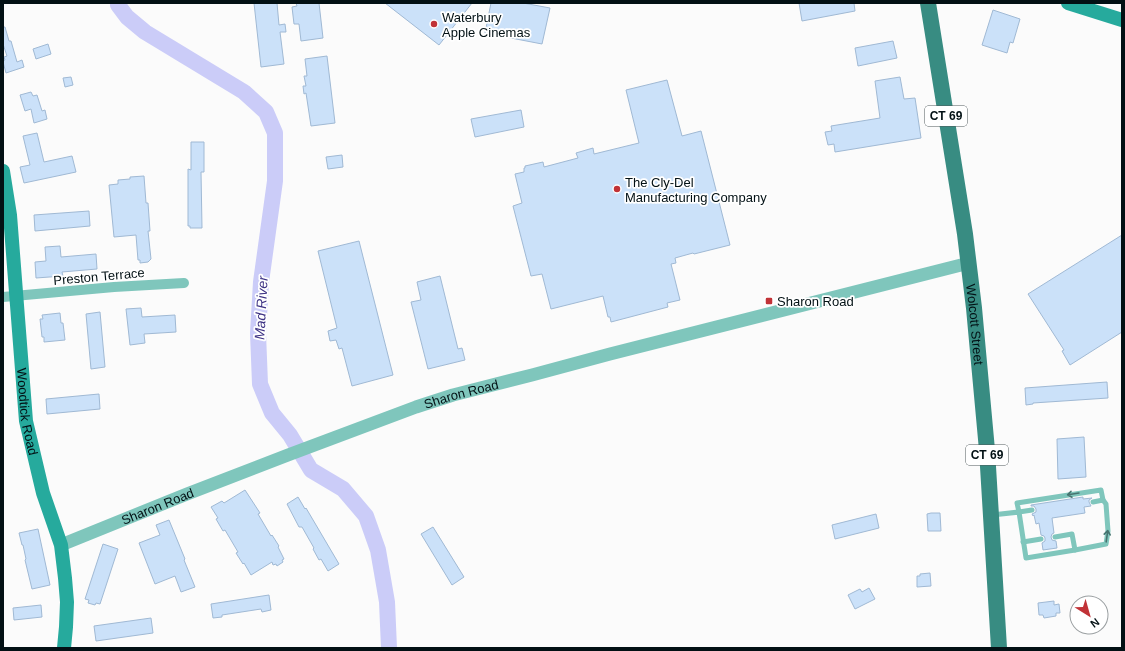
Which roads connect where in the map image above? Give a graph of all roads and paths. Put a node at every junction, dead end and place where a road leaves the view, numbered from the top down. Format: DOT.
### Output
graph roads {
  1 [pos="928,3"];
  2 [pos="1068,3"];
  3 [pos="1122,20"];
  4 [pos="3,171"];
  5 [pos="969,263"];
  6 [pos="184,282"];
  7 [pos="9,296"];
  8 [pos="1102,500"];
  9 [pos="1092,502"];
  10 [pos="1032,510"];
  11 [pos="1019,512"];
  12 [pos="991,515"];
  13 [pos="1055,537"];
  14 [pos="1041,539"];
  15 [pos="1023,542"];
  16 [pos="61,545"];
  17 [pos="1075,550"];
  18 [pos="64,648"];
  19 [pos="999,648"];
  1 -- 5 [label="main road, Wolcott Street / CT 69"];
  2 -- 3 [label="main road"];
  4 -- 7 [label="main road, Woodtick Road"];
  5 -- 12 [label="main road, Wolcott Street / CT 69"];
  5 -- 16 [label="street, Sharon Road"];
  6 -- 7 [label="street, Preston Terrace"];
  7 -- 16 [label="main road, Woodtick Road"];
  8 -- 9 [label="lane"];
  8 -- 11 [label="lane, one-way"];
  17 -- 8 [label="lane, one-way"];
  10 -- 11 [label="lane"];
  11 -- 12 [label="lane"];
  11 -- 15 [label="lane"];
  12 -- 19 [label="main road, Wolcott Street / CT 69"];
  13 -- 17 [label="lane"];
  14 -- 15 [label="lane"];
  15 -- 17 [label="lane"];
  16 -- 18 [label="main road, Woodtick Road"];
}
